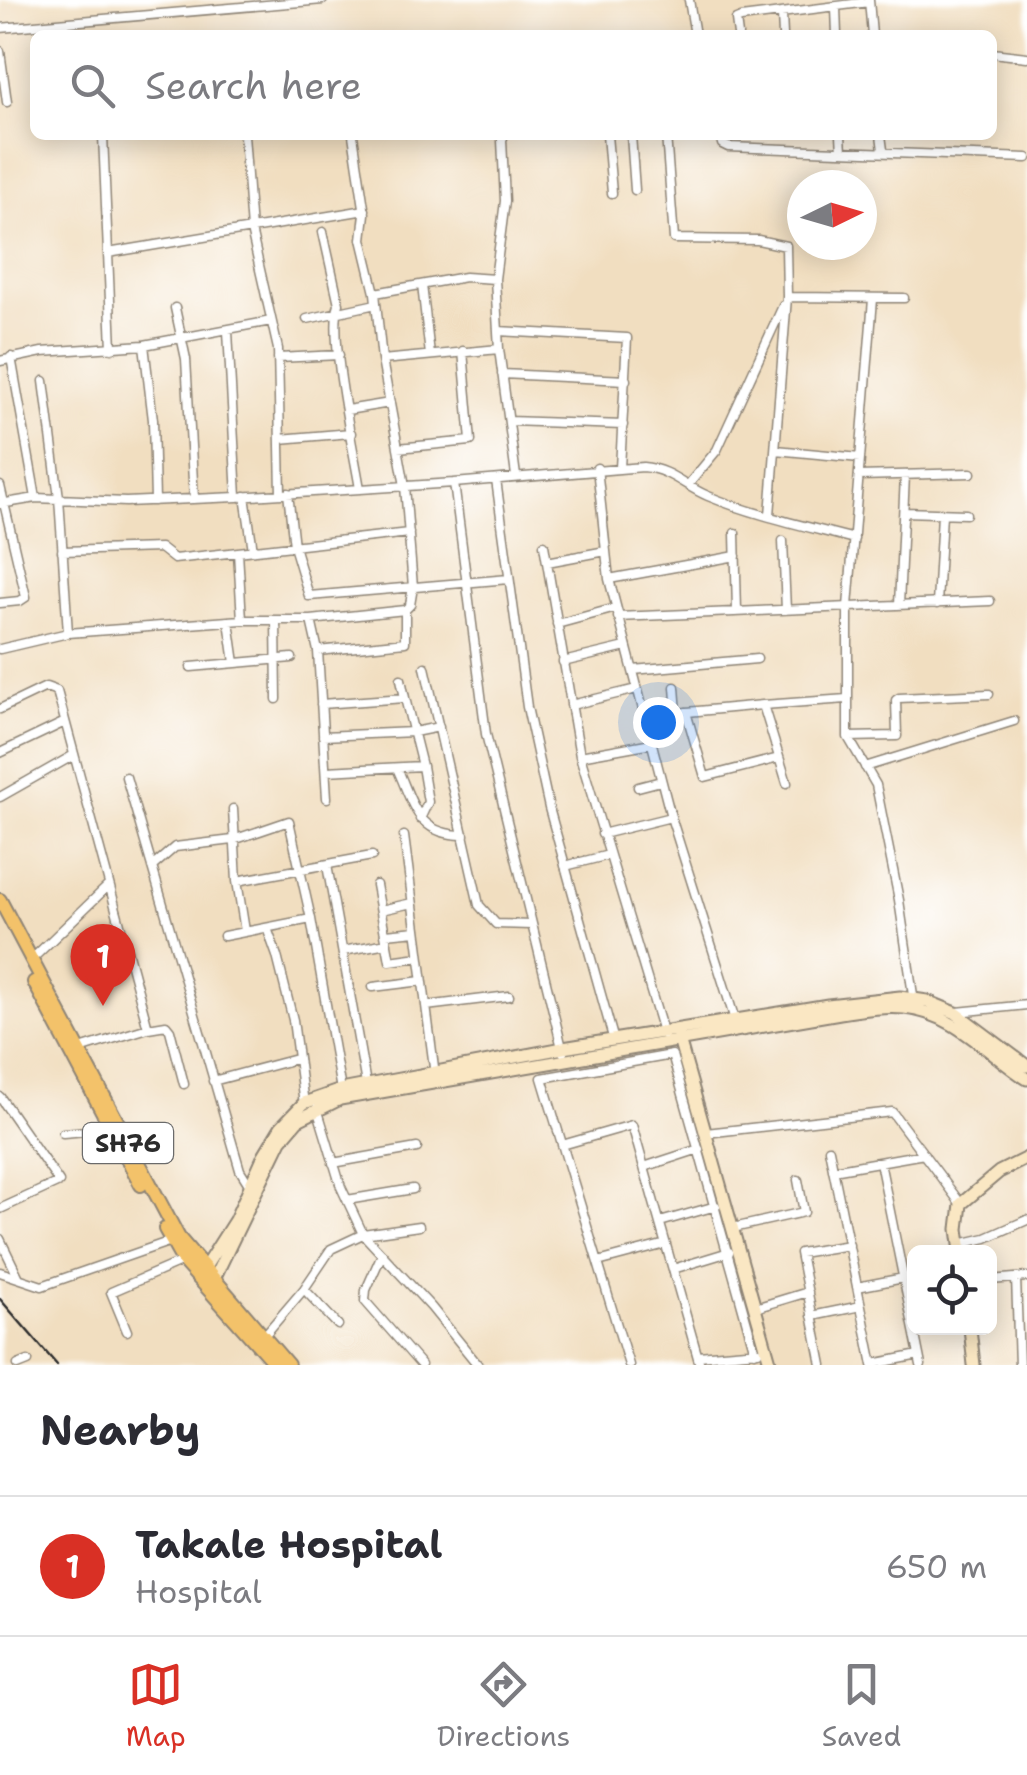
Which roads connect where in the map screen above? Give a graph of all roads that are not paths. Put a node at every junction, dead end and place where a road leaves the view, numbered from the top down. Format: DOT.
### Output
graph roads {
  1 [pos="322,0"];
  2 [pos="689,0"];
  3 [pos="869,1"];
  4 [pos="836,7"];
  5 [pos="782,15"];
  6 [pos="0,28"];
  7 [pos="694,30"];
  8 [pos="737,30"];
  9 [pos="783,30"];
  10 [pos="837,30"];
  11 [pos="872,30"];
  12 [pos="0,51"];
  13 [pos="997,54"];
  14 [pos="1027,57"];
  15 [pos="7,102"];
  16 [pos="104,140"];
  17 [pos="244,140"];
  18 [pos="354,140"];
  19 [pos="502,140"];
  20 [pos="607,140"];
  21 [pos="632,140"];
  22 [pos="666,140"];
  23 [pos="722,140"];
  24 [pos="747,140"];
  25 [pos="842,140"];
  26 [pos="881,140"];
  27 [pos="748,147"];
  28 [pos="882,150"];
  29 [pos="842,151"];
  30 [pos="1027,158"];
  31 [pos="635,190"];
  32 [pos="612,193"];
  33 [pos="365,210"];
  34 [pos="251,230"];
  35 [pos="324,232"];
  36 [pos="108,253"];
  37 [pos="495,278"];
  38 [pos="422,285"];
  39 [pos="375,293"];
  40 [pos="787,298"];
  41 [pos="904,298"];
  42 [pos="873,299"];
  43 [pos="376,304"];
  44 [pos="176,308"];
  45 [pos="335,314"];
  46 [pos="307,319"];
  47 [pos="271,321"];
  48 [pos="228,331"];
  49 [pos="498,331"];
  50 [pos="182,338"];
  51 [pos="144,346"];
  52 [pos="112,348"];
  53 [pos="499,350"];
  54 [pos="463,351"];
  55 [pos="339,355"];
  56 [pos="430,355"];
  57 [pos="11,358"];
  58 [pos="278,358"];
  59 [pos="382,360"];
  60 [pos="0,361"];
  61 [pos="502,374"];
  62 [pos="626,380"];
  63 [pos="44,381"];
  64 [pos="390,403"];
  65 [pos="348,410"];
  66 [pos="508,420"];
  67 [pos="623,425"];
  68 [pos="351,432"];
  69 [pos="280,439"];
  70 [pos="398,448"];
  71 [pos="776,450"];
  72 [pos="860,458"];
  73 [pos="598,468"];
  74 [pos="620,468"];
  75 [pos="970,473"];
  76 [pos="905,475"];
  77 [pos="516,476"];
  78 [pos="858,476"];
  79 [pos="496,480"];
  80 [pos="454,483"];
  81 [pos="688,485"];
  82 [pos="0,486"];
  83 [pos="405,486"];
  84 [pos="360,489"];
  85 [pos="285,494"];
  86 [pos="241,496"];
  87 [pos="36,498"];
  88 [pos="59,498"];
  89 [pos="194,499"];
  90 [pos="156,500"];
  91 [pos="2,504"];
  92 [pos="904,512"];
  93 [pos="942,514"];
  94 [pos="966,514"];
  95 [pos="770,515"];
  96 [pos="735,532"];
  97 [pos="409,533"];
  98 [pos="854,539"];
  99 [pos="783,540"];
  100 [pos="544,545"];
  101 [pos="294,546"];
  102 [pos="252,550"];
  103 [pos="62,551"];
  104 [pos="606,551"];
  105 [pos="238,552"];
  106 [pos="736,556"];
  107 [pos="547,562"];
  108 [pos="608,578"];
  109 [pos="510,579"];
  110 [pos="467,584"];
  111 [pos="413,588"];
  112 [pos="368,591"];
  113 [pos="990,601"];
  114 [pos="0,603"];
  115 [pos="937,604"];
  116 [pos="899,605"];
  117 [pos="848,607"];
  118 [pos="405,610"];
  119 [pos="786,610"];
  120 [pos="617,612"];
  121 [pos="737,612"];
  122 [pos="369,614"];
  123 [pos="242,620"];
  124 [pos="276,620"];
  125 [pos="311,620"];
  126 [pos="229,621"];
  127 [pos="558,624"];
  128 [pos="68,633"];
  129 [pos="626,648"];
  130 [pos="0,649"];
  131 [pos="318,650"];
  132 [pos="292,658"];
  133 [pos="276,659"];
  134 [pos="757,659"];
  135 [pos="564,662"];
  136 [pos="235,663"];
  137 [pos="192,667"];
  138 [pos="426,667"];
  139 [pos="632,670"];
  140 [pos="401,679"];
  141 [pos="675,687"];
  142 [pos="637,689"];
  143 [pos="989,694"];
  144 [pos="405,698"];
  145 [pos="847,699"];
  146 [pos="278,700"];
  147 [pos="321,704"];
  148 [pos="570,705"];
  149 [pos="764,705"];
  150 [pos="0,709"];
  151 [pos="682,713"];
  152 [pos="644,716"];
  153 [pos="1014,720"];
  154 [pos="65,722"];
  155 [pos="439,727"];
  156 [pos="414,732"];
  157 [pos="323,736"];
  158 [pos="848,737"];
  159 [pos="652,743"];
  160 [pos="0,753"];
  161 [pos="74,756"];
  162 [pos="580,756"];
  163 [pos="779,758"];
  164 [pos="422,766"];
  165 [pos="865,767"];
  166 [pos="397,768"];
  167 [pos="326,771"];
  168 [pos="126,777"];
  169 [pos="662,781"];
  170 [pos="786,783"];
  171 [pos="638,787"];
  172 [pos="0,796"];
  173 [pos="327,798"];
  174 [pos="233,808"];
  175 [pos="671,817"];
  176 [pos="420,818"];
  177 [pos="602,834"];
  178 [pos="464,835"];
  179 [pos="404,836"];
  180 [pos="233,840"];
  181 [pos="608,855"];
  182 [pos="372,856"];
  183 [pos="327,865"];
  184 [pos="565,866"];
  185 [pos="152,867"];
  186 [pos="300,870"];
  187 [pos="237,881"];
  188 [pos="376,884"];
  189 [pos="109,886"];
  190 [pos="0,900"];
  191 [pos="412,903"];
  192 [pos="381,910"];
  193 [pos="0,918"];
  194 [pos="311,919"];
  195 [pos="531,925"];
  196 [pos="267,928"];
  197 [pos="245,931"];
  198 [pos="416,931"];
  199 [pos="224,936"];
  200 [pos="386,938"];
  201 [pos="343,951"];
  202 [pos="419,957"];
  203 [pos="31,960"];
  204 [pos="422,981"];
  205 [pos="373,987"];
  206 [pos="509,996"];
  207 [pos="913,1004"];
  208 [pos="1027,1004"];
  209 [pos="426,1006"];
  210 [pos="956,1012"];
  211 [pos="736,1021"];
  212 [pos="148,1028"];
  213 [pos="672,1036"];
  214 [pos="614,1041"];
  215 [pos="80,1049"];
  216 [pos="564,1054"];
  217 [pos="296,1059"];
  218 [pos="538,1064"];
  219 [pos="1027,1066"];
  220 [pos="435,1077"];
  221 [pos="542,1078"];
  222 [pos="1027,1078"];
  223 [pos="213,1081"];
  224 [pos="184,1084"];
  225 [pos="366,1084"];
  226 [pos="341,1090"];
  227 [pos="0,1097"];
  228 [pos="310,1108"];
  229 [pos="109,1129"];
  230 [pos="63,1132"];
  231 [pos="706,1133"];
  232 [pos="562,1145"];
  233 [pos="417,1148"];
  234 [pos="829,1148"];
  235 [pos="699,1149"];
  236 [pos="924,1154"];
  237 [pos="1027,1158"];
  238 [pos="880,1162"];
  239 [pos="332,1163"];
  240 [pos="644,1167"];
  241 [pos="833,1170"];
  242 [pos="798,1180"];
  243 [pos="250,1186"];
  244 [pos="414,1189"];
  245 [pos="347,1200"];
  246 [pos="962,1204"];
  247 [pos="716,1206"];
  248 [pos="0,1209"];
  249 [pos="1027,1220"];
  250 [pos="660,1222"];
  251 [pos="418,1226"];
  252 [pos="733,1228"];
  253 [pos="364,1234"];
  254 [pos="0,1239"];
  255 [pos="171,1241"];
  256 [pos="666,1244"];
  257 [pos="848,1245"];
  258 [pos="960,1245"];
  259 [pos="968,1245"];
  260 [pos="729,1252"];
  261 [pos="382,1254"];
  262 [pos="184,1260"];
  263 [pos="598,1262"];
  264 [pos="673,1269"];
  265 [pos="0,1272"];
  266 [pos="201,1273"];
  267 [pos="907,1277"];
  268 [pos="1027,1277"];
  269 [pos="19,1278"];
  270 [pos="904,1278"];
  271 [pos="1016,1278"];
  272 [pos="997,1279"];
  273 [pos="212,1285"];
  274 [pos="857,1287"];
  275 [pos="304,1288"];
  276 [pos="808,1292"];
  277 [pos="861,1306"];
  278 [pos="755,1308"];
  279 [pos="812,1316"];
  280 [pos="338,1325"];
  281 [pos="126,1331"];
  282 [pos="971,1335"];
  283 [pos="263,1338"];
  284 [pos="413,1356"];
  285 [pos="766,1358"];
  286 [pos="920,1360"];
  287 [pos="28,1361"];
  288 [pos="699,1361"];
  289 [pos="873,1364"];
  290 [pos="18,1365"];
  291 [pos="276,1365"];
  292 [pos="288,1365"];
  293 [pos="404,1365"];
  294 [pos="421,1365"];
  295 [pos="478,1365"];
  296 [pos="628,1365"];
  297 [pos="753,1365"];
  298 [pos="822,1365"];
  299 [pos="974,1365"];
  300 [pos="1019,1365"];
  1 -- 6 [label="street"];
  2 -- 7 [label="street"];
  3 -- 4 [label="street"];
  3 -- 11 [label="street"];
  4 -- 5 [label="street"];
  4 -- 10 [label="street"];
  5 -- 8 [label="street"];
  5 -- 9 [label="street"];
  12 -- 15 [label="street"];
  13 -- 14 [label="street"];
  16 -- 36 [label="street"];
  17 -- 34 [label="street"];
  18 -- 33 [label="street"];
  19 -- 37 [label="street"];
  20 -- 32 [label="street"];
  21 -- 31 [label="street"];
  22 -- 40 [label="street"];
  23 -- 27 [label="street"];
  24 -- 27 [label="street"];
  25 -- 29 [label="street"];
  26 -- 28 [label="street"];
  27 -- 29 [label="street"];
  28 -- 29 [label="street"];
  28 -- 30 [label="street"];
  33 -- 34 [label="street"];
  33 -- 39 [label="street"];
  34 -- 36 [label="street"];
  34 -- 47 [label="street"];
  35 -- 45 [label="street"];
  36 -- 52 [label="street"];
  37 -- 38 [label="street"];
  37 -- 49 [label="street"];
  38 -- 39 [label="street"];
  38 -- 56 [label="street"];
  39 -- 43 [label="street"];
  40 -- 42 [label="street"];
  40 -- 71 [label="street"];
  40 -- 81 [label="street"];
  41 -- 42 [label="street"];
  42 -- 72 [label="street"];
  43 -- 45 [label="street"];
  43 -- 59 [label="street"];
  44 -- 50 [label="street"];
  45 -- 46 [label="street"];
  45 -- 55 [label="street"];
  47 -- 48 [label="street"];
  47 -- 58 [label="street"];
  48 -- 50 [label="street"];
  48 -- 86 [label="street"];
  49 -- 53 [label="street"];
  49 -- 62 [label="street"];
  50 -- 51 [label="street"];
  50 -- 89 [label="street"];
  51 -- 52 [label="street"];
  51 -- 90 [label="street"];
  52 -- 57 [label="street"];
  53 -- 54 [label="street"];
  53 -- 61 [label="street"];
  54 -- 56 [label="street"];
  54 -- 70 [label="street"];
  55 -- 58 [label="street"];
  55 -- 65 [label="street"];
  56 -- 59 [label="street"];
  57 -- 60 [label="street"];
  57 -- 87 [label="street"];
  58 -- 69 [label="street"];
  59 -- 64 [label="street"];
  61 -- 62 [label="street"];
  61 -- 66 [label="street"];
  62 -- 67 [label="street"];
  63 -- 88 [label="street"];
  64 -- 65 [label="street"];
  64 -- 70 [label="street"];
  65 -- 68 [label="street"];
  66 -- 67 [label="street"];
  66 -- 77 [label="street"];
  67 -- 74 [label="street"];
  68 -- 69 [label="street"];
  68 -- 84 [label="street"];
  69 -- 85 [label="street"];
  70 -- 83 [label="street"];
  71 -- 72 [label="street"];
  71 -- 95 [label="street"];
  72 -- 78 [label="street"];
  73 -- 74 [label="street"];
  73 -- 77 [label="street"];
  73 -- 104 [label="street"];
  74 -- 81 [label="street"];
  75 -- 76 [label="street"];
  76 -- 78 [label="street"];
  76 -- 92 [label="street"];
  77 -- 79 [label="street"];
  78 -- 98 [label="street"];
  79 -- 80 [label="street"];
  79 -- 109 [label="street"];
  80 -- 83 [label="street"];
  80 -- 110 [label="street"];
  81 -- 95 [label="street"];
  82 -- 91 [label="street"];
  83 -- 84 [label="street"];
  83 -- 97 [label="street"];
  84 -- 85 [label="street"];
  85 -- 86 [label="street"];
  85 -- 101 [label="street"];
  86 -- 89 [label="street"];
  86 -- 102 [label="street"];
  87 -- 88 [label="street"];
  87 -- 91 [label="street"];
  88 -- 90 [label="street"];
  88 -- 103 [label="street"];
  89 -- 90 [label="street"];
  91 -- 114 [label="street"];
  92 -- 93 [label="street"];
  92 -- 116 [label="street"];
  93 -- 94 [label="street"];
  93 -- 115 [label="street"];
  95 -- 98 [label="street"];
  96 -- 106 [label="street"];
  97 -- 101 [label="street"];
  97 -- 111 [label="street"];
  98 -- 117 [label="street"];
  99 -- 119 [label="street"];
  100 -- 107 [label="street"];
  101 -- 102 [label="street"];
  101 -- 112 [label="street"];
  102 -- 105 [label="street"];
  103 -- 105 [label="street"];
  103 -- 128 [label="street"];
  104 -- 107 [label="street"];
  104 -- 108 [label="street"];
  105 -- 123 [label="street"];
  106 -- 108 [label="street"];
  106 -- 121 [label="street"];
  107 -- 127 [label="street"];
  108 -- 120 [label="street"];
  109 -- 110 [label="street"];
  109 -- 184 [label="street"];
  110 -- 111 [label="street"];
  110 -- 195 [label="street"];
  111 -- 112 [label="street"];
  111 -- 118 [label="street"];
  112 -- 122 [label="street"];
  113 -- 115 [label="street"];
  115 -- 116 [label="street"];
  116 -- 117 [label="street"];
  117 -- 119 [label="street"];
  117 -- 145 [label="street"];
  118 -- 122 [label="street"];
  118 -- 131 [label="street"];
  119 -- 121 [label="street"];
  120 -- 121 [label="street"];
  120 -- 127 [label="street"];
  120 -- 129 [label="street"];
  122 -- 125 [label="street"];
  123 -- 124 [label="street"];
  123 -- 126 [label="street"];
  124 -- 125 [label="street"];
  124 -- 133 [label="street"];
  125 -- 131 [label="street"];
  126 -- 128 [label="street"];
  126 -- 136 [label="street"];
  127 -- 135 [label="street"];
  128 -- 130 [label="street"];
  129 -- 135 [label="street"];
  129 -- 139 [label="street"];
  131 -- 147 [label="street"];
  132 -- 133 [label="street"];
  133 -- 136 [label="street"];
  133 -- 146 [label="street"];
  134 -- 139 [label="street"];
  135 -- 148 [label="street"];
  136 -- 137 [label="street"];
  138 -- 155 [label="street"];
  139 -- 142 [label="street"];
  140 -- 144 [label="street"];
  141 -- 151 [label="street"];
  142 -- 148 [label="street"];
  142 -- 152 [label="street"];
  143 -- 158 [label="street"];
  144 -- 147 [label="street"];
  144 -- 156 [label="street"];
  145 -- 149 [label="street"];
  145 -- 158 [label="street"];
  147 -- 157 [label="street"];
  148 -- 162 [label="street"];
  149 -- 151 [label="street"];
  149 -- 163 [label="street"];
  150 -- 154 [label="street"];
  151 -- 152 [label="street"];
  151 -- 163 [label="street"];
  152 -- 159 [label="street"];
  153 -- 165 [label="street"];
  154 -- 160 [label="street"];
  154 -- 161 [label="street"];
  155 -- 156 [label="street"];
  155 -- 178 [label="street"];
  156 -- 157 [label="street"];
  156 -- 164 [label="street"];
  157 -- 167 [label="street"];
  158 -- 165 [label="street"];
  159 -- 162 [label="street"];
  159 -- 169 [label="street"];
  161 -- 172 [label="street"];
  161 -- 189 [label="street"];
  162 -- 177 [label="street"];
  163 -- 170 [label="street"];
  164 -- 166 [label="street"];
  164 -- 176 [label="street"];
  165 -- 207 [label="street"];
  166 -- 167 [label="street"];
  166 -- 176 [label="street"];
  167 -- 173 [label="street"];
  168 -- 185 [label="street"];
  169 -- 171 [label="street"];
  169 -- 175 [label="street"];
  174 -- 180 [label="street"];
  175 -- 177 [label="street"];
  175 -- 211 [label="street"];
  176 -- 178 [label="street"];
  177 -- 181 [label="street"];
  178 -- 195 [label="street"];
  179 -- 191 [label="street"];
  180 -- 185 [label="street"];
  180 -- 186 [label="street"];
  180 -- 187 [label="street"];
  181 -- 184 [label="street"];
  181 -- 213 [label="street"];
  182 -- 183 [label="street"];
  183 -- 186 [label="street"];
  183 -- 201 [label="street"];
  184 -- 214 [label="street"];
  185 -- 223 [label="street"];
  186 -- 187 [label="street"];
  186 -- 194 [label="street"];
  187 -- 197 [label="street"];
  188 -- 192 [label="street"];
  189 -- 203 [label="street"];
  189 -- 212 [label="street"];
  190 -- 203 [label="main road, SH76"];
  191 -- 192 [label="street"];
  191 -- 198 [label="street"];
  192 -- 200 [label="street"];
  193 -- 229 [label="main road, SH76"];
  194 -- 196 [label="street"];
  194 -- 226 [label="street"];
  195 -- 216 [label="street"];
  196 -- 197 [label="street"];
  196 -- 217 [label="street"];
  197 -- 199 [label="street"];
  198 -- 200 [label="street"];
  198 -- 202 [label="street"];
  200 -- 201 [label="street"];
  200 -- 202 [label="street"];
  201 -- 225 [label="street"];
  202 -- 204 [label="street"];
  203 -- 215 [label="main road, SH76"];
  204 -- 205 [label="street"];
  204 -- 209 [label="street"];
  206 -- 209 [label="street"];
  207 -- 210 [label="main road"];
  207 -- 211 [label="main road"];
  207 -- 213 [label="main road"];
  207 -- 222 [label="main road"];
  208 -- 210 [label="street"];
  209 -- 220 [label="street"];
  210 -- 219 [label="main road"];
  211 -- 213 [label="main road"];
  212 -- 215 [label="street"];
  212 -- 224 [label="street"];
  213 -- 214 [label="main road"];
  213 -- 216 [label="main road"];
  213 -- 231 [label="main road"];
  214 -- 216 [label="main road"];
  215 -- 266 [label="main road, SH76"];
  216 -- 218 [label="main road"];
  216 -- 220 [label="main road"];
  217 -- 223 [label="street"];
  217 -- 228 [label="street"];
  218 -- 220 [label="main road"];
  218 -- 221 [label="street"];
  220 -- 225 [label="main road"];
  220 -- 228 [label="main road"];
  221 -- 232 [label="street"];
  221 -- 235 [label="street"];
  223 -- 243 [label="street"];
  225 -- 226 [label="main road"];
  226 -- 228 [label="main road"];
  227 -- 248 [label="street"];
  228 -- 239 [label="street"];
  228 -- 243 [label="main road"];
  228 -- 273 [label="main road"];
  229 -- 230 [label="street"];
  229 -- 255 [label="main road, SH76"];
  231 -- 236 [label="street"];
  231 -- 252 [label="main road"];
  232 -- 240 [label="street"];
  232 -- 263 [label="street"];
  233 -- 239 [label="street"];
  234 -- 241 [label="street"];
  235 -- 240 [label="street"];
  235 -- 247 [label="street"];
  236 -- 238 [label="street"];
  236 -- 246 [label="street"];
  237 -- 246 [label="main road"];
  238 -- 241 [label="street"];
  238 -- 270 [label="street"];
  239 -- 245 [label="street"];
  240 -- 250 [label="street"];
  241 -- 257 [label="street"];
  242 -- 252 [label="street"];
  243 -- 266 [label="main road"];
  244 -- 245 [label="street"];
  245 -- 253 [label="street"];
  246 -- 258 [label="main road"];
  247 -- 250 [label="street"];
  247 -- 260 [label="street"];
  249 -- 259 [label="street"];
  250 -- 256 [label="street"];
  251 -- 253 [label="street"];
  252 -- 278 [label="main road"];
  253 -- 261 [label="street"];
  253 -- 275 [label="street"];
  254 -- 269 [label="street"];
  255 -- 262 [label="main road, SH76"];
  255 -- 269 [label="street"];
  256 -- 263 [label="street"];
  256 -- 264 [label="street"];
  257 -- 274 [label="street"];
  257 -- 276 [label="street"];
  260 -- 264 [label="street"];
  260 -- 285 [label="street"];
  261 -- 284 [label="street"];
  261 -- 295 [label="street"];
  262 -- 266 [label="main road, SH76"];
  262 -- 281 [label="street"];
  263 -- 296 [label="street"];
  264 -- 288 [label="street"];
  265 -- 269 [label="street"];
  266 -- 273 [label="main road, SH76"];
  267 -- 270 [label="street"];
  268 -- 271 [label="street"];
  270 -- 274 [label="street"];
  270 -- 286 [label="street"];
  271 -- 272 [label="street"];
  271 -- 300 [label="street"];
  273 -- 283 [label="main road, SH76"];
  273 -- 291 [label="main road, SH76"];
  274 -- 277 [label="street"];
  275 -- 280 [label="street"];
  275 -- 283 [label="street"];
  276 -- 278 [label="street"];
  276 -- 279 [label="street"];
  277 -- 279 [label="street"];
  277 -- 289 [label="street"];
  278 -- 285 [label="main road"];
  279 -- 298 [label="street"];
  282 -- 299 [label="main road"];
  283 -- 292 [label="main road, SH76"];
  284 -- 293 [label="street"];
  284 -- 294 [label="street"];
  285 -- 288 [label="street"];
  285 -- 297 [label="street"];
  286 -- 289 [label="street"];
  287 -- 290 [label="street"];
}
